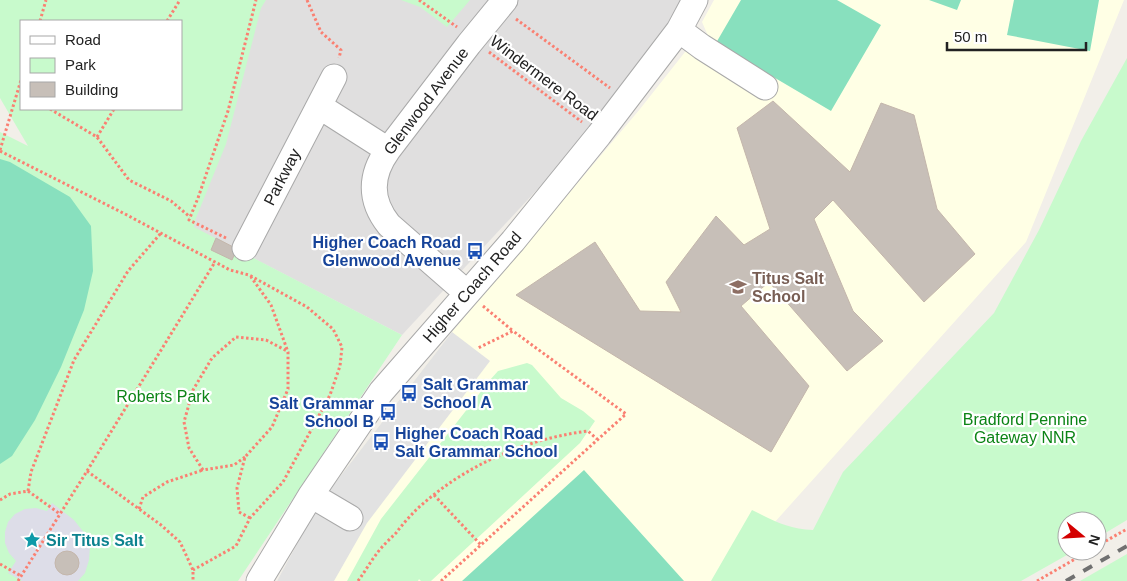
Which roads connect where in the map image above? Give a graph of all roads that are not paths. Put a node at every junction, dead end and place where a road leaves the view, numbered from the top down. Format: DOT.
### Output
graph roads {
  1 [pos="695,0"];
  2 [pos="502,4"];
  3 [pos="679,30"];
  4 [pos="334,76"];
  5 [pos="765,87"];
  6 [pos="319,106"];
  7 [pos="388,150"];
  8 [pos="245,248"];
  9 [pos="466,293"];
  10 [pos="311,495"];
  11 [pos="350,518"];
  12 [pos="259,581"];
  1 -- 3 [label="street, Higher Coach Road"];
  2 -- 7 [label="street, Glenwood Avenue"];
  3 -- 5 [label="street"];
  3 -- 9 [label="street, Higher Coach Road"];
  4 -- 6 [label="street, Parkway"];
  6 -- 7 [label="street"];
  6 -- 8 [label="street, Parkway"];
  7 -- 9 [label="street, Glenwood Avenue"];
  9 -- 10 [label="street, Higher Coach Road"];
  10 -- 11 [label="street"];
  10 -- 12 [label="street, Higher Coach Road"];
}
